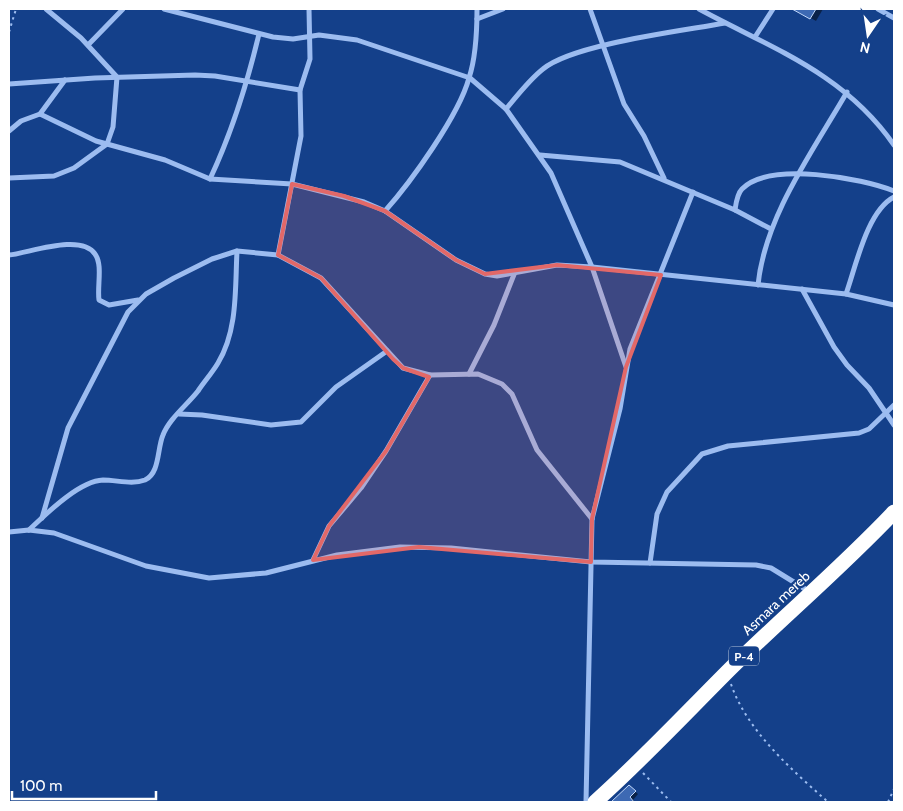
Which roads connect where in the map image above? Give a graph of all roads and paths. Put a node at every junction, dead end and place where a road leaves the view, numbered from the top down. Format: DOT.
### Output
graph roads {
  1 [pos="16,9"];
  2 [pos="46,9"];
  3 [pos="123,9"];
  4 [pos="164,9"];
  5 [pos="309,9"];
  6 [pos="477,9"];
  7 [pos="503,9"];
  8 [pos="590,9"];
  9 [pos="700,9"];
  10 [pos="773,9"];
  11 [pos="878,9"];
  12 [pos="894,18"];
  13 [pos="477,19"];
  14 [pos="725,23"];
  15 [pos="9,32"];
  16 [pos="259,34"];
  17 [pos="307,37"];
  18 [pos="755,37"];
  19 [pos="88,46"];
  20 [pos="603,47"];
  21 [pos="117,78"];
  22 [pos="470,78"];
  23 [pos="65,80"];
  24 [pos="247,82"];
  25 [pos="9,84"];
  26 [pos="300,90"];
  27 [pos="847,92"];
  28 [pos="506,109"];
  29 [pos="40,114"];
  30 [pos="9,131"];
  31 [pos="107,144"];
  32 [pos="894,144"];
  33 [pos="540,155"];
  34 [pos="799,174"];
  35 [pos="9,178"];
  36 [pos="664,178"];
  37 [pos="210,179"];
  38 [pos="292,184"];
  39 [pos="894,191"];
  40 [pos="693,192"];
  41 [pos="894,197"];
  42 [pos="735,210"];
  43 [pos="385,211"];
  44 [pos="771,229"];
  45 [pos="237,252"];
  46 [pos="9,255"];
  47 [pos="278,255"];
  48 [pos="592,267"];
  49 [pos="515,272"];
  50 [pos="661,275"];
  51 [pos="758,285"];
  52 [pos="802,289"];
  53 [pos="846,294"];
  54 [pos="139,300"];
  55 [pos="894,305"];
  56 [pos="387,351"];
  57 [pos="626,367"];
  58 [pos="469,374"];
  59 [pos="430,375"];
  60 [pos="894,405"];
  61 [pos="886,413"];
  62 [pos="179,414"];
  63 [pos="894,425"];
  64 [pos="894,512"];
  65 [pos="42,518"];
  66 [pos="592,519"];
  67 [pos="29,530"];
  68 [pos="9,532"];
  69 [pos="313,560"];
  70 [pos="591,562"];
  71 [pos="650,563"];
  72 [pos="810,593"];
  73 [pos="730,669"];
  74 [pos="636,766"];
  75 [pos="894,789"];
  76 [pos="586,802"];
  77 [pos="594,802"];
  78 [pos="670,802"];
  79 [pos="828,802"];
  80 [pos="888,802"];
  1 -- 15 [label="path"];
  2 -- 19 [label="street"];
  3 -- 19 [label="street"];
  4 -- 16 [label="street"];
  5 -- 17 [label="street"];
  6 -- 13 [label="street"];
  7 -- 13 [label="street"];
  8 -- 20 [label="street"];
  9 -- 14 [label="street"];
  10 -- 18 [label="street"];
  11 -- 12 [label="street"];
  13 -- 22 [label="street"];
  14 -- 18 [label="street"];
  14 -- 20 [label="street"];
  16 -- 17 [label="street"];
  16 -- 24 [label="street"];
  17 -- 22 [label="street"];
  17 -- 26 [label="street"];
  18 -- 27 [label="street"];
  19 -- 21 [label="street"];
  20 -- 28 [label="street"];
  20 -- 36 [label="street"];
  21 -- 23 [label="street"];
  21 -- 24 [label="street"];
  21 -- 31 [label="street"];
  22 -- 28 [label="street"];
  22 -- 43 [label="street"];
  23 -- 25 [label="street"];
  23 -- 29 [label="street"];
  24 -- 26 [label="street"];
  24 -- 37 [label="street"];
  26 -- 38 [label="street"];
  27 -- 32 [label="street"];
  27 -- 34 [label="street"];
  28 -- 33 [label="street"];
  29 -- 30 [label="street"];
  29 -- 31 [label="street"];
  31 -- 35 [label="street"];
  31 -- 37 [label="street"];
  33 -- 36 [label="street"];
  33 -- 48 [label="street"];
  34 -- 39 [label="street"];
  34 -- 42 [label="street"];
  34 -- 44 [label="street"];
  36 -- 40 [label="street"];
  37 -- 38 [label="street"];
  38 -- 43 [label="street"];
  38 -- 47 [label="street"];
  40 -- 42 [label="street"];
  40 -- 50 [label="street"];
  41 -- 53 [label="street"];
  42 -- 44 [label="street"];
  43 -- 49 [label="street"];
  44 -- 51 [label="street"];
  45 -- 47 [label="street"];
  45 -- 54 [label="street"];
  45 -- 62 [label="street"];
  46 -- 54 [label="street"];
  47 -- 56 [label="street"];
  48 -- 49 [label="street"];
  48 -- 50 [label="street"];
  48 -- 57 [label="street"];
  49 -- 58 [label="street"];
  50 -- 51 [label="street"];
  50 -- 57 [label="street"];
  51 -- 52 [label="street"];
  52 -- 53 [label="street"];
  52 -- 61 [label="street"];
  53 -- 55 [label="street"];
  54 -- 65 [label="street"];
  56 -- 59 [label="street"];
  56 -- 62 [label="street"];
  57 -- 66 [label="street"];
  58 -- 59 [label="street"];
  58 -- 66 [label="street"];
  59 -- 69 [label="street"];
  60 -- 61 [label="street"];
  61 -- 63 [label="street"];
  61 -- 71 [label="street"];
  62 -- 65 [label="street"];
  64 -- 72 [label="highway, Asmara mereb / P-4"];
  65 -- 67 [label="street"];
  66 -- 70 [label="street"];
  67 -- 68 [label="street"];
  67 -- 69 [label="street"];
  69 -- 70 [label="street"];
  70 -- 71 [label="street"];
  70 -- 76 [label="street"];
  71 -- 72 [label="street"];
  72 -- 73 [label="highway, Asmara mereb / P-4"];
  73 -- 74 [label="highway, Asmara mereb / P-4"];
  73 -- 79 [label="path"];
  74 -- 77 [label="highway, Asmara mereb / P-4"];
  74 -- 78 [label="path"];
  75 -- 80 [label="path"];
}
